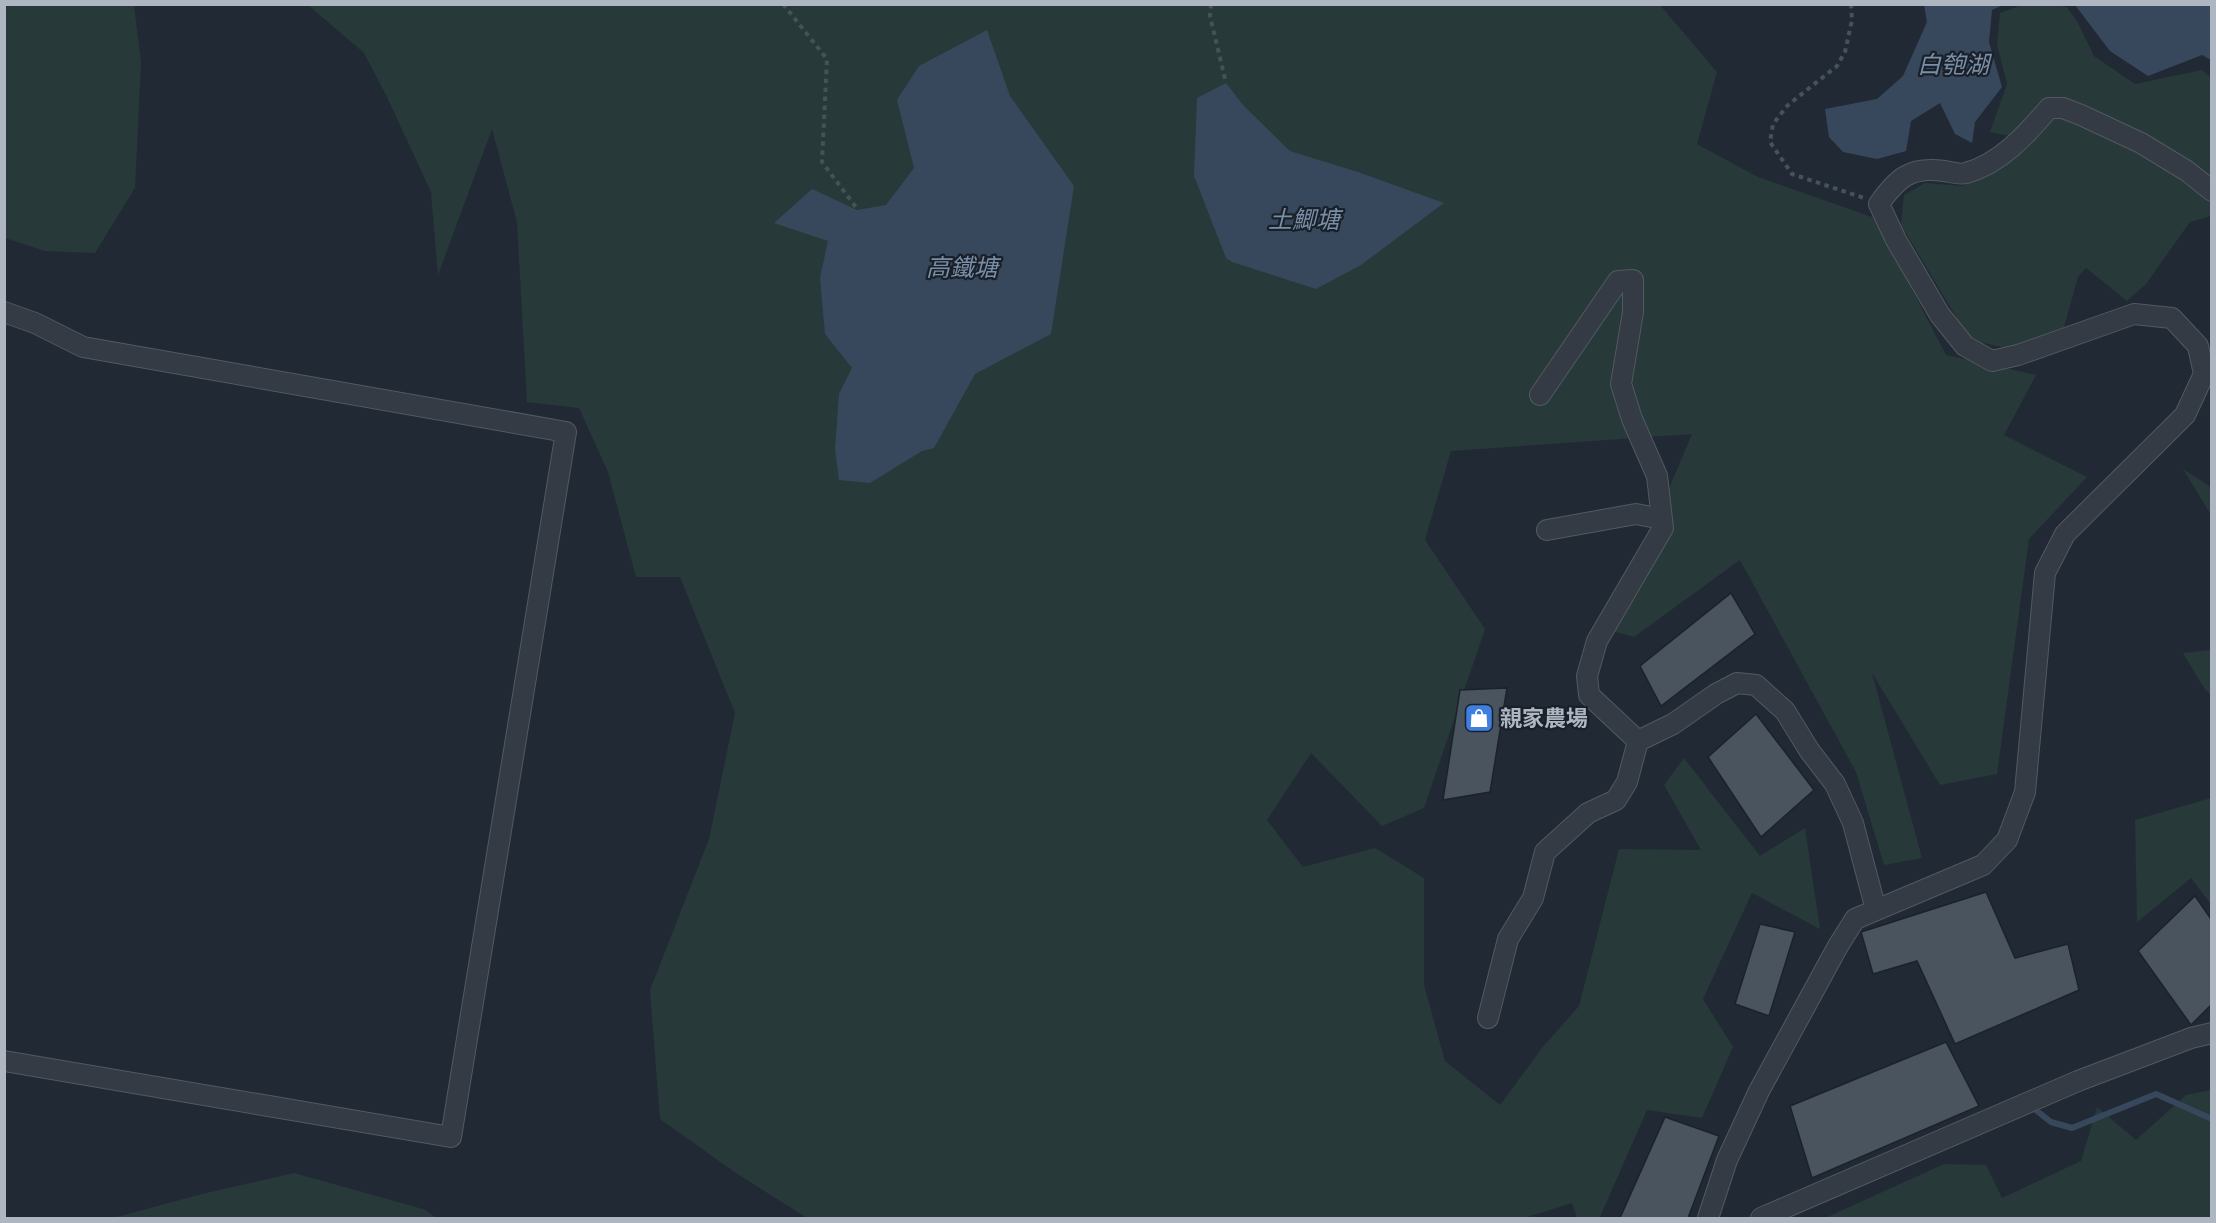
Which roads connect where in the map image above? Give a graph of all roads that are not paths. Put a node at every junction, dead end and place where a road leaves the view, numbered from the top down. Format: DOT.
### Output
graph roads {
  1 [pos="2211,191"];
  2 [pos="4,312"];
  3 [pos="1540,395"];
  4 [pos="1662,519"];
  5 [pos="1547,530"];
  6 [pos="1638,741"];
  7 [pos="1876,910"];
  8 [pos="1488,1018"];
  9 [pos="2211,1033"];
  10 [pos="4,1061"];
  11 [pos="1708,1218"];
  12 [pos="1761,1218"];
  1 -- 7 [label="lane"];
  2 -- 10 [label="lane"];
  3 -- 4 [label="lane"];
  4 -- 5 [label="lane"];
  4 -- 6 [label="lane"];
  6 -- 7 [label="lane"];
  6 -- 8 [label="lane"];
  7 -- 11 [label="lane"];
  9 -- 12 [label="lane"];
}
